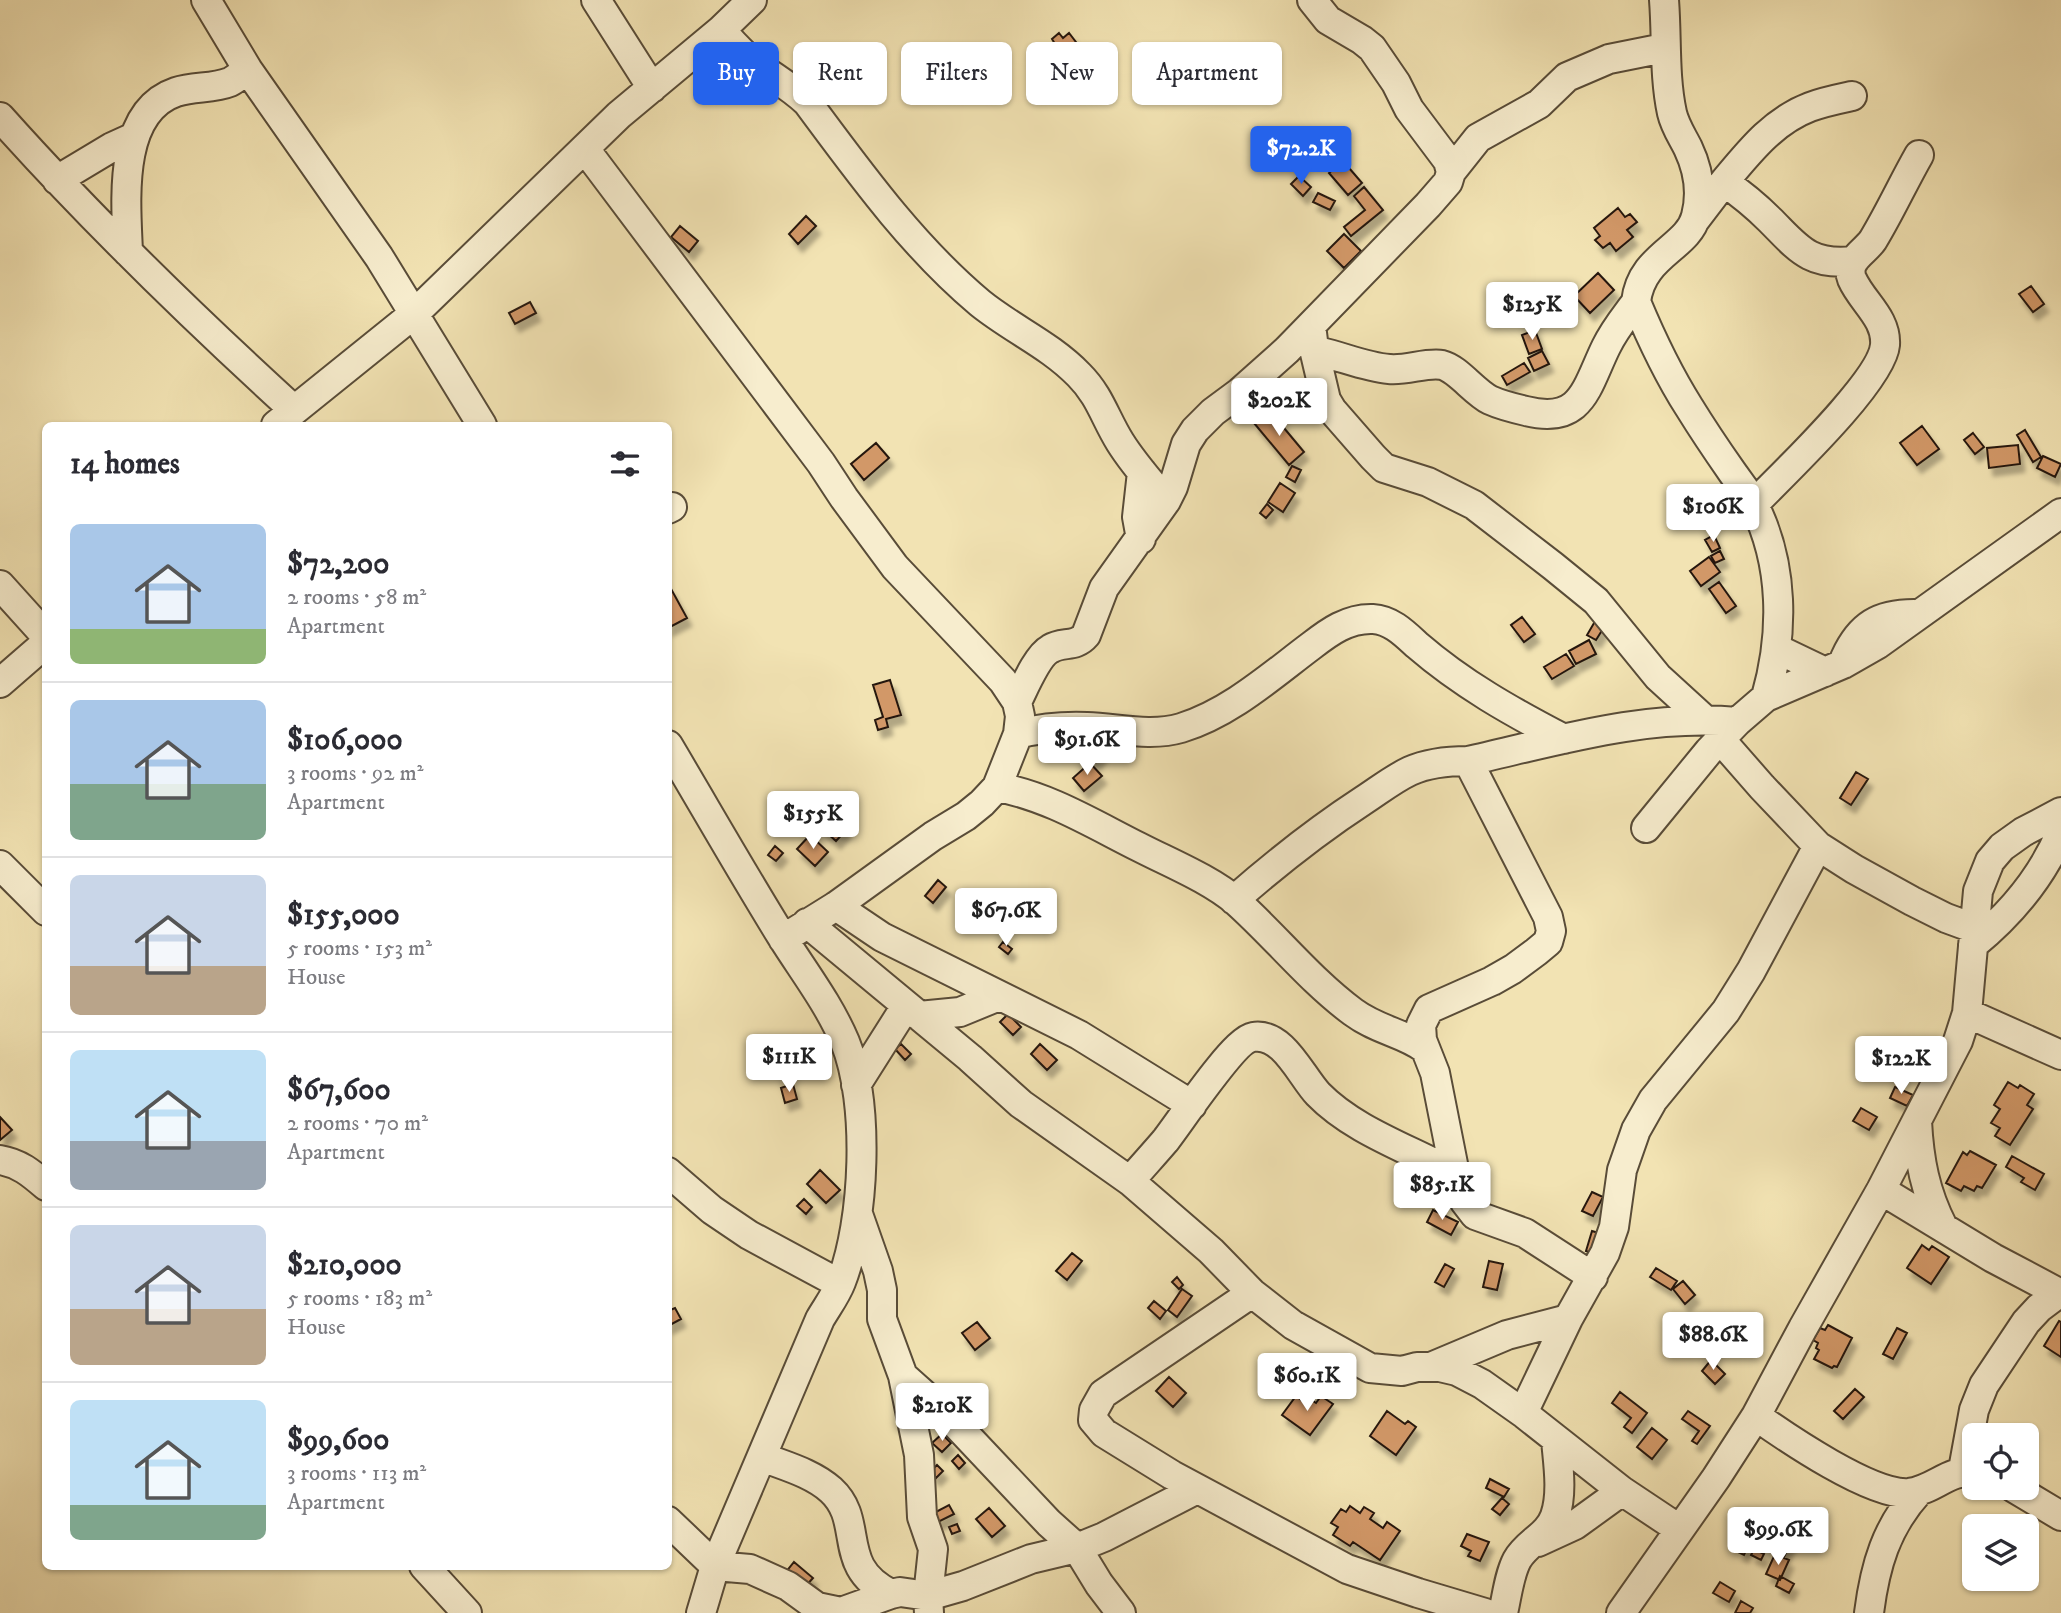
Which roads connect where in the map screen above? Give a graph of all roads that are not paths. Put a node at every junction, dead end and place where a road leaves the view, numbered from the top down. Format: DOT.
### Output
graph roads {
  1 [pos="206,0"];
  2 [pos="596,0"];
  3 [pos="752,0"];
  4 [pos="1312,0"];
  5 [pos="1667,4"];
  6 [pos="721,30"];
  7 [pos="1664,48"];
  8 [pos="248,70"];
  9 [pos="652,89"];
  10 [pos="1852,96"];
  11 [pos="0,117"];
  12 [pos="134,136"];
  13 [pos="585,149"];
  14 [pos="1919,155"];
  15 [pos="1451,172"];
  16 [pos="57,180"];
  17 [pos="1724,182"];
  18 [pos="1695,220"];
  19 [pos="128,252"];
  20 [pos="1854,261"];
  21 [pos="1636,302"];
  22 [pos="415,313"];
  23 [pos="1312,337"];
  24 [pos="284,417"];
  25 [pos="480,422"];
  26 [pos="1142,472"];
  27 [pos="1166,501"];
  28 [pos="1754,504"];
  29 [pos="2061,513"];
  30 [pos="1141,538"];
  31 [pos="0,585"];
  32 [pos="42,632"];
  33 [pos="42,646"];
  34 [pos="1777,649"];
  35 [pos="1834,668"];
  36 [pos="0,683"];
  37 [pos="1766,697"];
  38 [pos="1017,702"];
  39 [pos="1721,726"];
  40 [pos="1018,734"];
  41 [pos="1564,739"];
  42 [pos="672,752"];
  43 [pos="1468,761"];
  44 [pos="997,787"];
  45 [pos="2061,812"];
  46 [pos="1647,828"];
  47 [pos="2061,832"];
  48 [pos="1818,846"];
  49 [pos="0,865"];
  50 [pos="1234,900"];
  51 [pos="836,906"];
  52 [pos="42,907"];
  53 [pos="807,923"];
  54 [pos="1975,937"];
  55 [pos="783,939"];
  56 [pos="999,996"];
  57 [pos="912,1011"];
  58 [pos="1967,1013"];
  59 [pos="1424,1048"];
  60 [pos="2061,1055"];
  61 [pos="856,1085"];
  62 [pos="1192,1105"];
  63 [pos="1917,1119"];
  64 [pos="0,1160"];
  65 [pos="1455,1174"];
  66 [pos="672,1175"];
  67 [pos="1130,1181"];
  68 [pos="42,1183"];
  69 [pos="1881,1190"];
  70 [pos="857,1211"];
  71 [pos="1942,1227"];
  72 [pos="1593,1277"];
  73 [pos="840,1284"];
  74 [pos="1252,1293"];
  75 [pos="2060,1293"];
  76 [pos="1568,1319"];
  77 [pos="1431,1367"];
  78 [pos="903,1376"];
  79 [pos="1523,1413"];
  80 [pos="1756,1416"];
  81 [pos="1973,1423"];
  82 [pos="1556,1440"];
  83 [pos="762,1457"];
  84 [pos="1962,1472"];
  85 [pos="1197,1489"];
  86 [pos="1622,1491"];
  87 [pos="1919,1491"];
  88 [pos="2034,1500"];
  89 [pos="2061,1516"];
  90 [pos="672,1525"];
  91 [pos="1679,1528"];
  92 [pos="1535,1543"];
  93 [pos="1077,1548"];
  94 [pos="715,1566"];
  95 [pos="428,1570"];
  96 [pos="891,1594"];
  97 [pos="929,1604"];
  98 [pos="1438,1606"];
  99 [pos="465,1612"];
  100 [pos="701,1613"];
  101 [pos="1121,1613"];
  102 [pos="1485,1613"];
  103 [pos="1503,1613"];
  104 [pos="1621,1613"];
  105 [pos="1869,1613"];
  1 -- 8 [label="street"];
  2 -- 9 [label="street"];
  3 -- 6 [label="street"];
  4 -- 15 [label="street"];
  5 -- 7 [label="street"];
  6 -- 9 [label="street"];
  6 -- 26 [label="street"];
  7 -- 15 [label="street"];
  7 -- 18 [label="street"];
  8 -- 12 [label="street"];
  8 -- 22 [label="street"];
  9 -- 13 [label="street"];
  10 -- 17 [label="street"];
  11 -- 16 [label="street"];
  12 -- 16 [label="street"];
  12 -- 19 [label="street"];
  13 -- 22 [label="street"];
  13 -- 38 [label="street"];
  14 -- 20 [label="street"];
  15 -- 23 [label="street"];
  16 -- 19 [label="street"];
  17 -- 18 [label="street"];
  17 -- 20 [label="street"];
  18 -- 21 [label="street"];
  19 -- 24 [label="street"];
  20 -- 28 [label="street"];
  21 -- 23 [label="street"];
  21 -- 28 [label="street"];
  22 -- 24 [label="street"];
  22 -- 25 [label="street"];
  23 -- 27 [label="street"];
  23 -- 39 [label="street"];
  26 -- 27 [label="street"];
  26 -- 30 [label="street"];
  27 -- 30 [label="street"];
  28 -- 34 [label="street"];
  29 -- 35 [label="street"];
  30 -- 38 [label="street"];
  31 -- 32 [label="street"];
  33 -- 36 [label="street"];
  34 -- 35 [label="street"];
  34 -- 37 [label="street"];
  35 -- 37 [label="street"];
  37 -- 39 [label="street"];
  38 -- 40 [label="street"];
  39 -- 41 [label="street"];
  39 -- 46 [label="street"];
  39 -- 48 [label="street"];
  40 -- 41 [label="street"];
  40 -- 44 [label="street"];
  41 -- 43 [label="street"];
  42 -- 55 [label="street"];
  43 -- 50 [label="street"];
  43 -- 59 [label="street"];
  44 -- 50 [label="street"];
  44 -- 51 [label="street"];
  45 -- 54 [label="street"];
  47 -- 54 [label="street"];
  48 -- 54 [label="street"];
  48 -- 72 [label="street"];
  49 -- 52 [label="street"];
  50 -- 59 [label="street"];
  51 -- 53 [label="street"];
  51 -- 56 [label="street"];
  53 -- 55 [label="street"];
  53 -- 57 [label="street"];
  54 -- 58 [label="street"];
  55 -- 61 [label="street"];
  56 -- 57 [label="street"];
  56 -- 62 [label="street"];
  57 -- 61 [label="street"];
  57 -- 67 [label="street"];
  58 -- 60 [label="street"];
  58 -- 63 [label="street"];
  59 -- 65 [label="street"];
  61 -- 70 [label="street"];
  62 -- 65 [label="street"];
  62 -- 67 [label="street"];
  63 -- 69 [label="street"];
  63 -- 71 [label="street"];
  64 -- 68 [label="street"];
  65 -- 72 [label="street"];
  66 -- 73 [label="street"];
  67 -- 74 [label="street"];
  69 -- 71 [label="street"];
  69 -- 80 [label="street"];
  70 -- 73 [label="street"];
  70 -- 78 [label="street"];
  71 -- 75 [label="street"];
  72 -- 76 [label="street"];
  73 -- 83 [label="street"];
  74 -- 77 [label="street"];
  74 -- 85 [label="street"];
  75 -- 81 [label="street"];
  76 -- 77 [label="street"];
  76 -- 79 [label="street"];
  77 -- 79 [label="street"];
  78 -- 93 [label="street"];
  78 -- 97 [label="street"];
  79 -- 82 [label="street"];
  80 -- 87 [label="street"];
  80 -- 91 [label="street"];
  82 -- 86 [label="street"];
  82 -- 92 [label="street"];
  83 -- 94 [label="street"];
  83 -- 96 [label="street"];
  84 -- 87 [label="street"];
  85 -- 93 [label="street"];
  85 -- 98 [label="street"];
  86 -- 91 [label="street"];
  86 -- 92 [label="street"];
  87 -- 105 [label="street"];
  88 -- 89 [label="street"];
  90 -- 94 [label="street"];
  91 -- 104 [label="street"];
  92 -- 103 [label="street"];
  93 -- 97 [label="street"];
  93 -- 101 [label="street"];
  94 -- 96 [label="street"];
  94 -- 100 [label="street"];
  95 -- 99 [label="street"];
  96 -- 97 [label="street"];
  98 -- 102 [label="street"];
}
